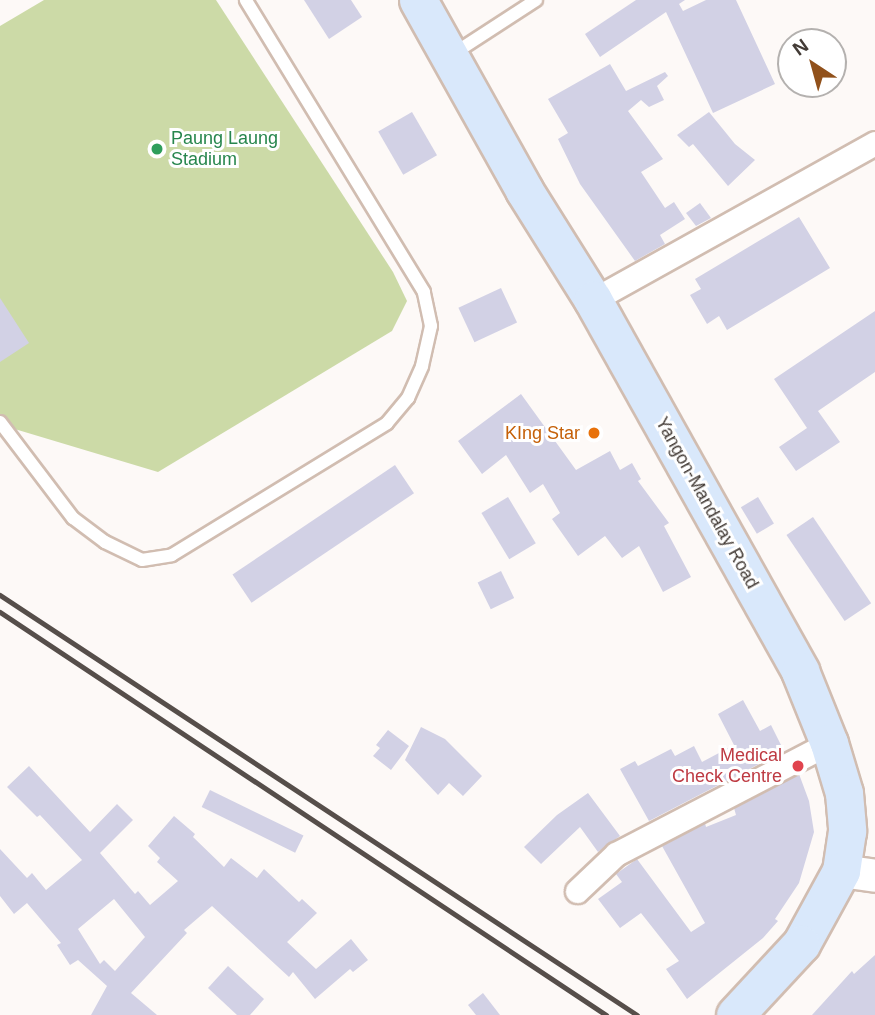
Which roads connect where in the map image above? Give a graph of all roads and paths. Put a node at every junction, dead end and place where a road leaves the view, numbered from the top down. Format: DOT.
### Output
graph roads {
  1 [pos="246,0"];
  2 [pos="418,0"];
  3 [pos="536,0"];
  4 [pos="449,57"];
  5 [pos="875,143"];
  6 [pos="593,300"];
  7 [pos="0,422"];
  8 [pos="829,743"];
  9 [pos="858,874"];
  10 [pos="577,891"];
  11 [pos="735,1015"];
  1 -- 7 [label="lane"];
  2 -- 4 [label="main road, Yangon-Mandalay Road"];
  3 -- 4 [label="lane"];
  4 -- 6 [label="main road, Yangon-Mandalay Road"];
  5 -- 6 [label="street"];
  6 -- 8 [label="main road, Yangon-Mandalay Road"];
  8 -- 9 [label="main road, Yangon-Mandalay Road"];
  8 -- 10 [label="street"];
  9 -- 11 [label="main road, Yangon-Mandalay Road"];
}
